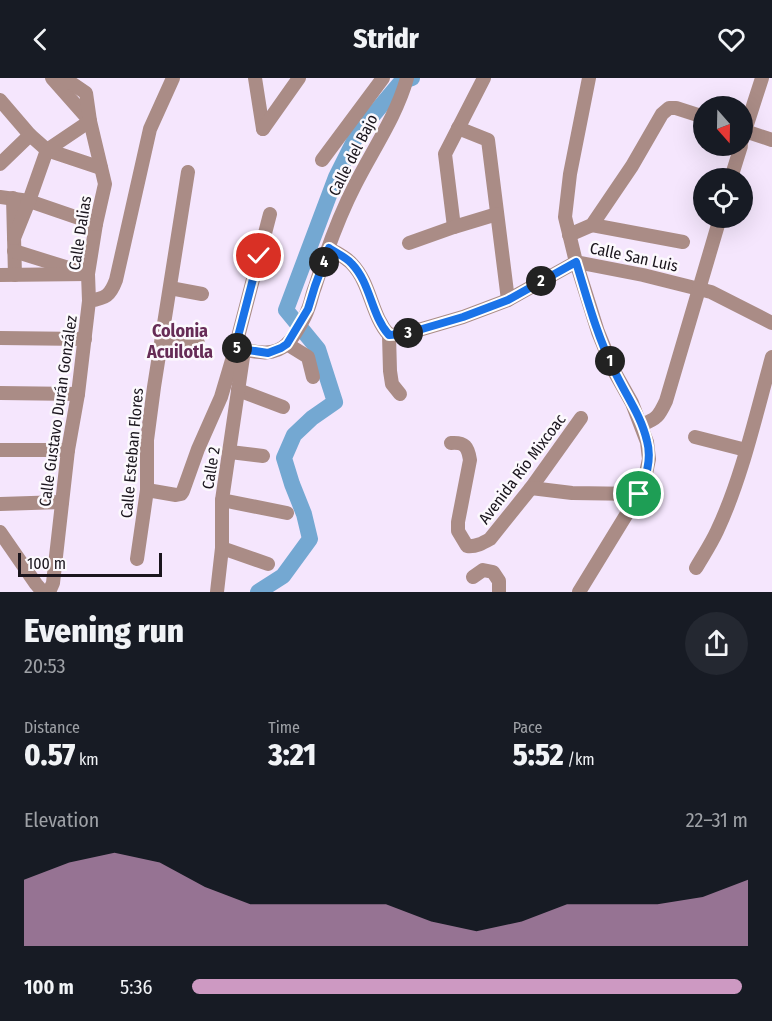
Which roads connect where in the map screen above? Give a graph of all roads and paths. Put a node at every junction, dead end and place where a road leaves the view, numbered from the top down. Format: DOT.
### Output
graph roads {
  1 [pos="52,78"];
  2 [pos="64,78"];
  3 [pos="173,78"];
  4 [pos="255,78"];
  5 [pos="299,78"];
  6 [pos="383,78"];
  7 [pos="484,78"];
  8 [pos="589,78"];
  9 [pos="762,78"];
  10 [pos="405,83"];
  11 [pos="0,100"];
  12 [pos="753,105"];
  13 [pos="693,113"];
  14 [pos="90,121"];
  15 [pos="458,128"];
  16 [pos="30,135"];
  17 [pos="753,136"];
  18 [pos="772,140"];
  19 [pos="47,150"];
  20 [pos="322,160"];
  21 [pos="0,164"];
  22 [pos="101,168"];
  23 [pos="188,172"];
  24 [pos="7,198"];
  25 [pos="29,201"];
  26 [pos="270,214"];
  27 [pos="497,214"];
  28 [pos="96,224"];
  29 [pos="592,225"];
  30 [pos="453,227"];
  31 [pos="717,228"];
  32 [pos="569,235"];
  33 [pos="683,242"];
  34 [pos="409,243"];
  35 [pos="14,245"];
  36 [pos="329,248"];
  37 [pos="576,262"];
  38 [pos="88,274"];
  39 [pos="0,275"];
  40 [pos="15,275"];
  41 [pos="170,288"];
  42 [pos="700,289"];
  43 [pos="202,294"];
  44 [pos="508,300"];
  45 [pos="89,301"];
  46 [pos="772,322"];
  47 [pos="389,335"];
  48 [pos="0,338"];
  49 [pos="162,338"];
  50 [pos="85,339"];
  51 [pos="290,341"];
  52 [pos="198,343"];
  53 [pos="240,349"];
  54 [pos="772,357"];
  55 [pos="313,377"];
  56 [pos="238,390"];
  57 [pos="0,393"];
  58 [pos="78,394"];
  59 [pos="400,394"];
  60 [pos="283,407"];
  61 [pos="581,418"];
  62 [pos="641,425"];
  63 [pos="695,437"];
  64 [pos="451,443"];
  65 [pos="0,450"];
  66 [pos="68,450"];
  67 [pos="746,450"];
  68 [pos="230,452"];
  69 [pos="263,456"];
  70 [pos="531,488"];
  71 [pos="147,490"];
  72 [pos="639,494"];
  73 [pos="222,500"];
  74 [pos="62,502"];
  75 [pos="0,504"];
  76 [pos="286,513"];
  77 [pos="0,532"];
  78 [pos="222,548"];
  79 [pos="137,560"];
  80 [pos="268,564"];
  81 [pos="696,568"];
  82 [pos="473,577"];
  83 [pos="43,592"];
  84 [pos="49,592"];
  85 [pos="217,592"];
  86 [pos="499,592"];
  87 [pos="579,592"];
  1 -- 14 [label="street, Calle Dalias"];
  2 -- 14 [label="street"];
  3 -- 45 [label="street, Calle Gustavo Durán González"];
  4 -- 5 [label="street"];
  6 -- 20 [label="street"];
  7 -- 15 [label="street"];
  8 -- 32 [label="street"];
  9 -- 12 [label="street"];
  10 -- 36 [label="street, Calle del Bajo"];
  11 -- 16 [label="street"];
  13 -- 29 [label="street"];
  14 -- 19 [label="street"];
  14 -- 22 [label="street, Calle Dalias"];
  15 -- 27 [label="street"];
  15 -- 30 [label="street"];
  16 -- 19 [label="street"];
  16 -- 21 [label="street"];
  17 -- 18 [label="street"];
  19 -- 22 [label="street"];
  19 -- 25 [label="street"];
  22 -- 28 [label="street, Calle Dalias"];
  23 -- 41 [label="street, Calle Esteban Flores"];
  24 -- 25 [label="street"];
  24 -- 35 [label="street"];
  25 -- 28 [label="street"];
  25 -- 35 [label="street"];
  26 -- 53 [label="street"];
  27 -- 30 [label="street"];
  27 -- 44 [label="street"];
  28 -- 38 [label="street, Calle Dalias"];
  29 -- 32 [label="street"];
  29 -- 33 [label="street"];
  30 -- 34 [label="street"];
  31 -- 42 [label="street"];
  32 -- 37 [label="street"];
  35 -- 38 [label="street"];
  35 -- 40 [label="street"];
  36 -- 47 [label="street"];
  36 -- 51 [label="street"];
  37 -- 42 [label="street, Calle San Luis"];
  37 -- 44 [label="street, Calle San Luis"];
  37 -- 62 [label="street"];
  38 -- 40 [label="street"];
  38 -- 45 [label="street, Calle Dalias"];
  39 -- 40 [label="street"];
  41 -- 43 [label="street"];
  41 -- 49 [label="street, Calle Esteban Flores"];
  42 -- 46 [label="street, Calle San Luis"];
  42 -- 62 [label="street"];
  44 -- 47 [label="street, Calle San Luis"];
  45 -- 50 [label="street, Calle Gustavo Durán González"];
  47 -- 59 [label="street"];
  48 -- 50 [label="street"];
  49 -- 52 [label="street"];
  49 -- 71 [label="street, Calle Esteban Flores"];
  50 -- 58 [label="street, Calle Gustavo Durán González"];
  51 -- 53 [label="street"];
  51 -- 55 [label="street"];
  53 -- 56 [label="street, Calle 2"];
  53 -- 71 [label="street"];
  54 -- 67 [label="street"];
  56 -- 60 [label="street"];
  56 -- 68 [label="street, Calle 2"];
  57 -- 58 [label="street"];
  58 -- 66 [label="street, Calle Gustavo Durán González"];
  61 -- 70 [label="street, Avenida Río Mixcoac"];
  62 -- 72 [label="street"];
  63 -- 67 [label="street"];
  64 -- 70 [label="street, Avenida Río Mixcoac"];
  65 -- 66 [label="street"];
  66 -- 74 [label="street, Calle Gustavo Durán González"];
  67 -- 81 [label="street"];
  68 -- 69 [label="street"];
  68 -- 73 [label="street, Calle 2"];
  70 -- 72 [label="street"];
  71 -- 79 [label="street, Calle Esteban Flores"];
  72 -- 87 [label="street"];
  73 -- 76 [label="street"];
  73 -- 78 [label="street, Calle 2"];
  74 -- 75 [label="street"];
  74 -- 84 [label="street, Calle Gustavo Durán González"];
  77 -- 83 [label="street"];
  78 -- 80 [label="street"];
  78 -- 85 [label="street, Calle 2"];
  82 -- 86 [label="street"];
}
